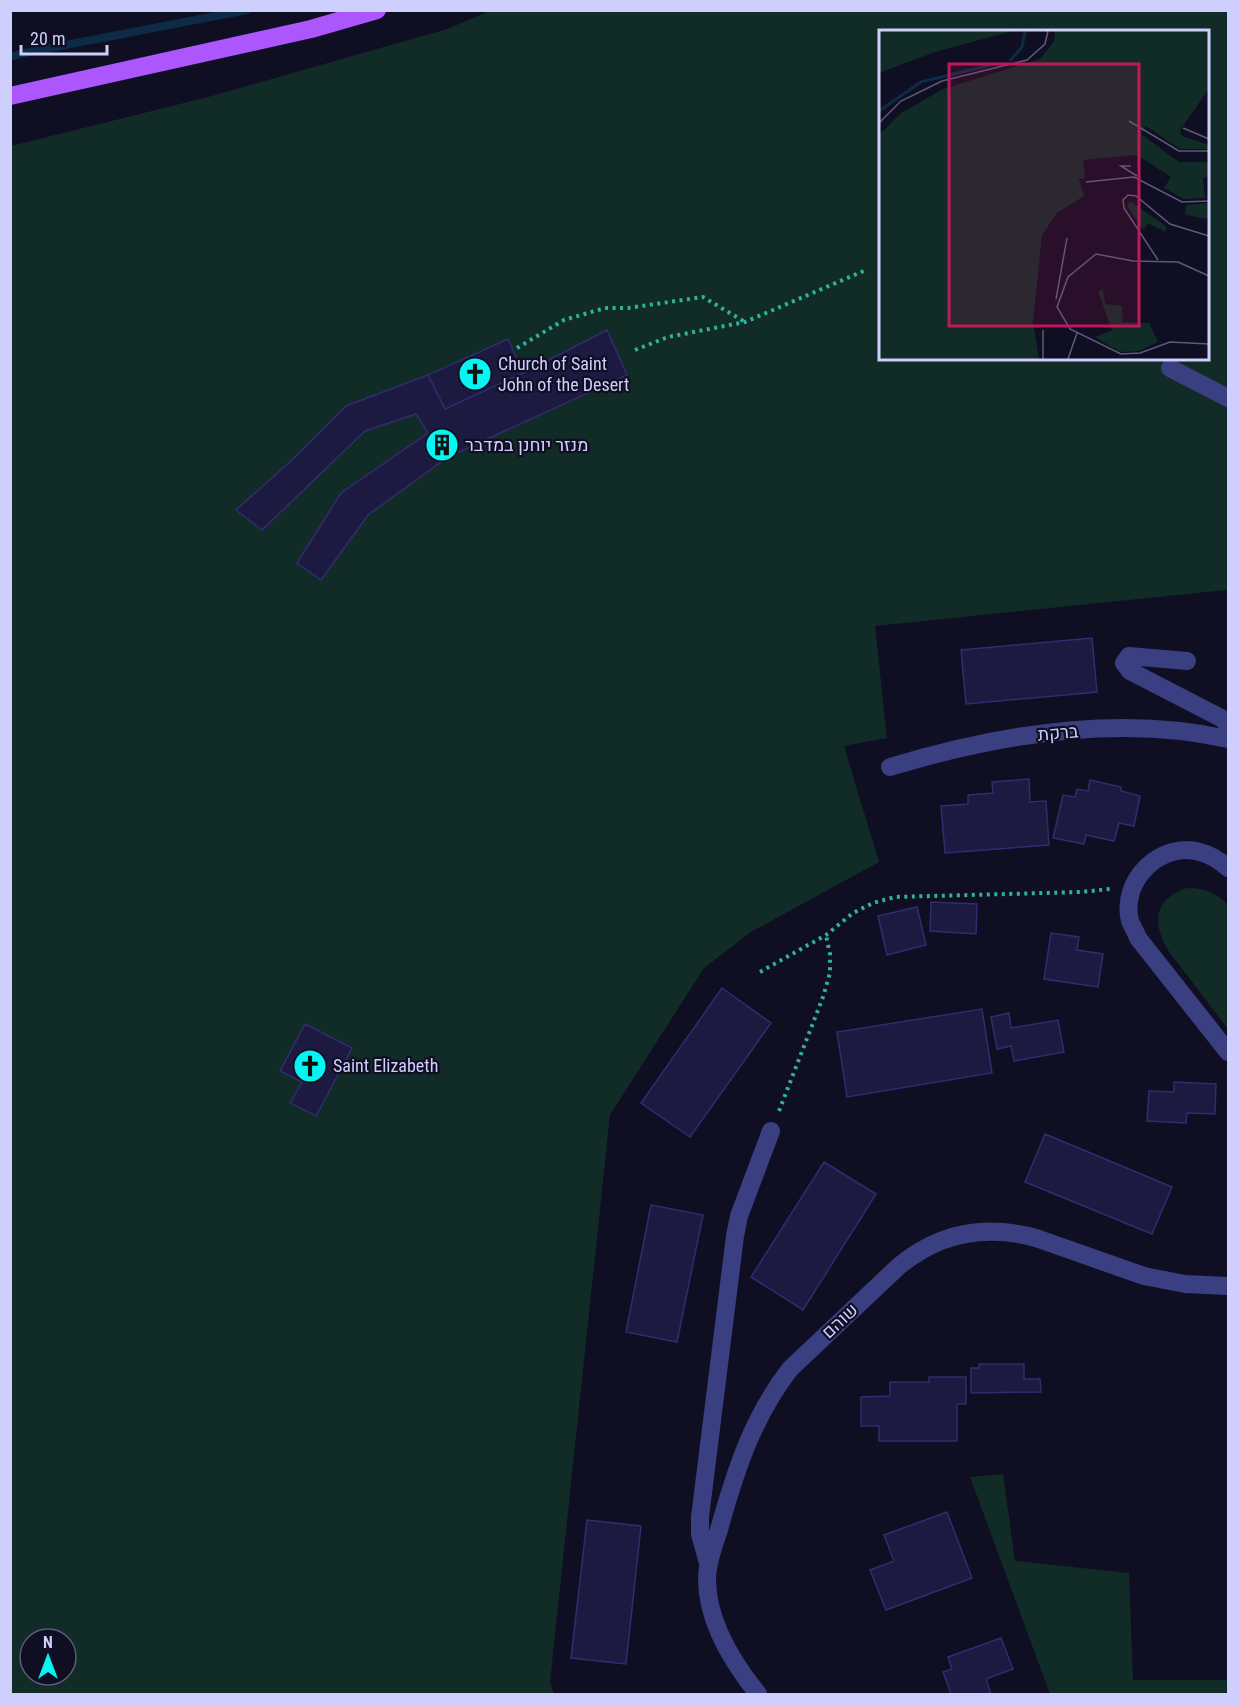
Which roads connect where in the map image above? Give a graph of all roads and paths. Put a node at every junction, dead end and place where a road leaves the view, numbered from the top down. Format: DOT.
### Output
graph roads {
  1 [pos="377,10"];
  2 [pos="10,96"];
  3 [pos="866,270"];
  4 [pos="745,322"];
  5 [pos="517,348"];
  6 [pos="635,350"];
  7 [pos="1170,368"];
  8 [pos="1228,398"];
  9 [pos="1187,661"];
  10 [pos="1228,729"];
  11 [pos="1228,740"];
  12 [pos="890,767"];
  13 [pos="1228,868"];
  14 [pos="1132,887"];
  15 [pos="826,935"];
  16 [pos="760,972"];
  17 [pos="1228,1052"];
  18 [pos="771,1131"];
  19 [pos="1228,1286"];
  20 [pos="708,1563"];
  21 [pos="758,1695"];
  1 -- 2 [label="main road"];
  3 -- 4 [label="path"];
  4 -- 5 [label="path"];
  4 -- 6 [label="path"];
  7 -- 8 [label="street"];
  9 -- 10 [label="street"];
  11 -- 12 [label="street, ברקת"];
  13 -- 14 [label="street"];
  14 -- 15 [label="path"];
  14 -- 17 [label="street"];
  15 -- 16 [label="path"];
  15 -- 18 [label="path"];
  18 -- 20 [label="street"];
  19 -- 20 [label="street, שוהם"];
  20 -- 21 [label="street, שוהם"];
}
